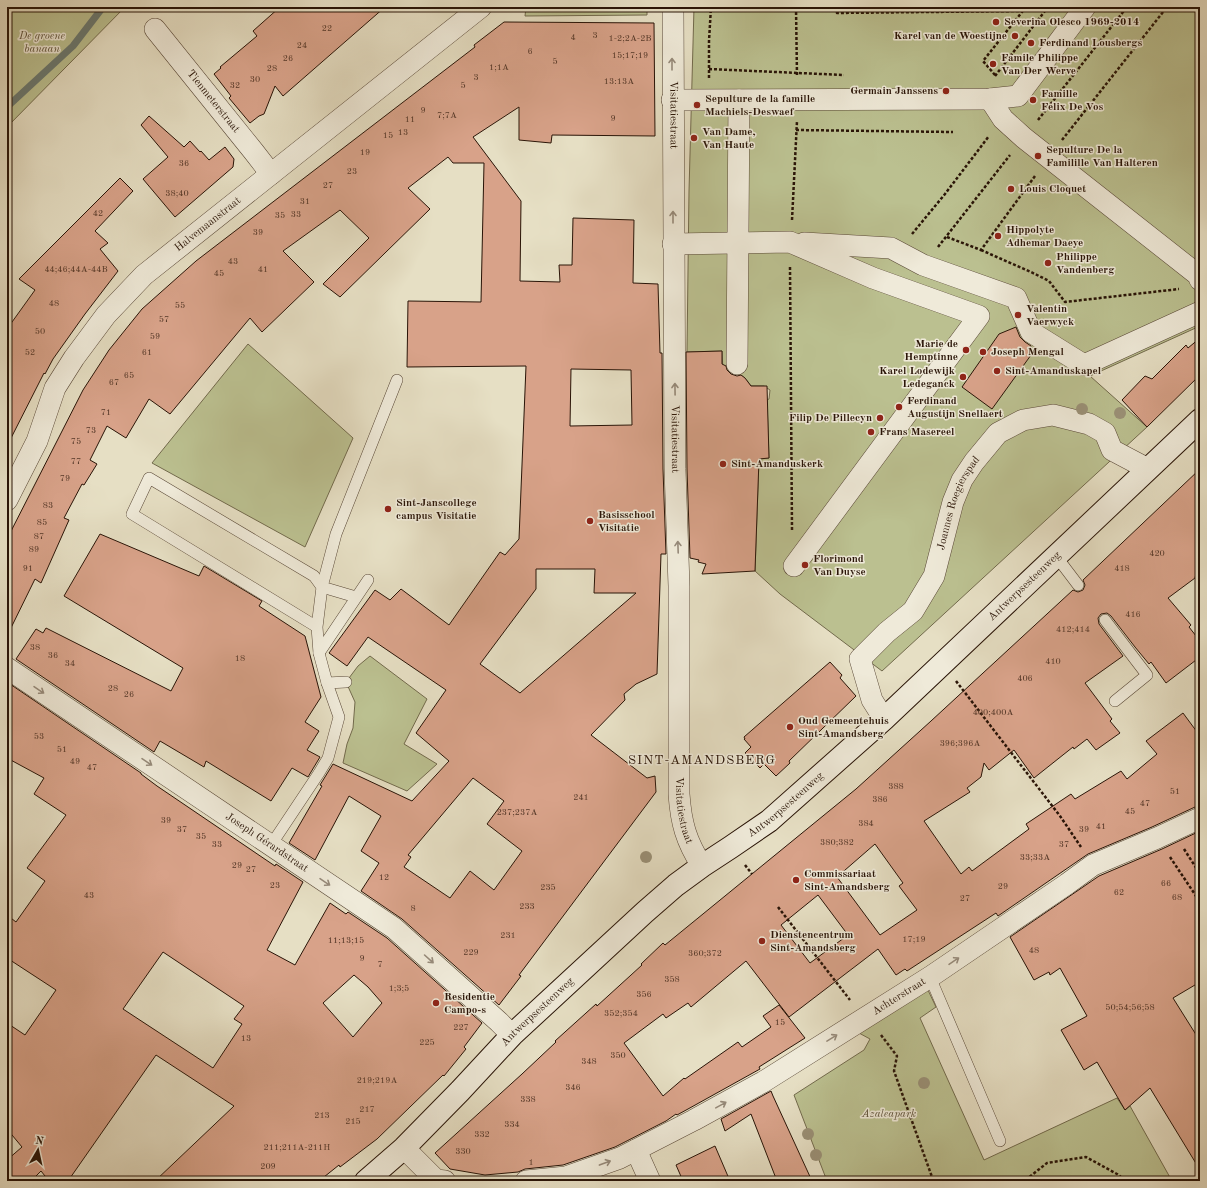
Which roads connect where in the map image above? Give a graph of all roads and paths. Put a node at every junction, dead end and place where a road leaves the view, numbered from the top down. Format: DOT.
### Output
graph roads {
  1 [pos="481,7"];
  2 [pos="672,7"];
  3 [pos="712,7"];
  4 [pos="796,7"];
  5 [pos="836,7"];
  6 [pos="1026,7"];
  7 [pos="1048,7"];
  8 [pos="1085,7"];
  9 [pos="1167,7"];
  10 [pos="1022,11"];
  11 [pos="155,29"];
  12 [pos="995,76"];
  13 [pos="990,99"];
  14 [pos="672,100"];
  15 [pos="709,100"];
  16 [pos="739,100"];
  17 [pos="798,100"];
  18 [pos="796,130"];
  19 [pos="953,132"];
  20 [pos="987,138"];
  21 [pos="1049,158"];
  22 [pos="271,174"];
  23 [pos="946,237"];
  24 [pos="790,242"];
  25 [pos="738,243"];
  26 [pos="674,244"];
  27 [pos="891,248"];
  28 [pos="981,250"];
  29 [pos="873,278"];
  30 [pos="1192,284"];
  31 [pos="1200,312"];
  32 [pos="737,364"];
  33 [pos="397,380"];
  34 [pos="1200,420"];
  35 [pos="1148,469"];
  36 [pos="7,500"];
  37 [pos="808,547"];
  38 [pos="1056,556"];
  39 [pos="794,566"];
  40 [pos="368,580"];
  41 [pos="1078,585"];
  42 [pos="322,587"];
  43 [pos="356,598"];
  44 [pos="1105,620"];
  45 [pos="317,627"];
  46 [pos="319,653"];
  47 [pos="942,664"];
  48 [pos="7,668"];
  49 [pos="346,682"];
  50 [pos="327,683"];
  51 [pos="1115,701"];
  52 [pos="884,719"];
  53 [pos="1200,818"];
  54 [pos="1165,835"];
  55 [pos="270,846"];
  56 [pos="1093,865"];
  57 [pos="702,866"];
  58 [pos="1200,874"];
  59 [pos="1200,902"];
  60 [pos="778,907"];
  61 [pos="930,977"];
  62 [pos="866,1018"];
  63 [pos="512,1035"];
  64 [pos="1000,1141"];
  65 [pos="404,1148"];
  66 [pos="636,1150"];
  67 [pos="366,1181"];
  68 [pos="445,1181"];
  69 [pos="526,1181"];
  70 [pos="650,1181"];
  71 [pos="937,1181"];
  72 [pos="1028,1181"];
  73 [pos="1126,1181"];
  1 -- 22 [label="street, Halvemaanstraat"];
  14 -- 2 [label="street, Visitatiestraat, one-way"];
  3 -- 15 [label="path"];
  4 -- 17 [label="path"];
  5 -- 10 [label="path"];
  6 -- 10 [label="path"];
  7 -- 12 [label="path"];
  8 -- 13 [label="street"];
  9 -- 21 [label="path"];
  10 -- 12 [label="path"];
  11 -- 22 [label="street, Tienmeterstraat"];
  12 -- 13 [label="path"];
  13 -- 17 [label="street"];
  13 -- 21 [label="street"];
  14 -- 15 [label="street"];
  26 -- 14 [label="street, Visitatiestraat, one-way"];
  15 -- 16 [label="street"];
  16 -- 17 [label="street"];
  16 -- 25 [label="street"];
  17 -- 18 [label="path"];
  18 -- 19 [label="path"];
  18 -- 24 [label="path"];
  20 -- 27 [label="path"];
  21 -- 28 [label="path"];
  21 -- 30 [label="street"];
  22 -- 36 [label="street, Halvemaanstraat"];
  23 -- 28 [label="path"];
  24 -- 25 [label="street"];
  24 -- 27 [label="street"];
  24 -- 29 [label="street"];
  24 -- 37 [label="path"];
  25 -- 26 [label="street"];
  25 -- 32 [label="street"];
  57 -- 26 [label="street, Visitatiestraat, one-way"];
  27 -- 29 [label="street"];
  27 -- 31 [label="street"];
  28 -- 30 [label="path"];
  29 -- 37 [label="street"];
  33 -- 42 [label="lane"];
  34 -- 35 [label="main road, Antwerpsesteenweg"];
  35 -- 38 [label="main road, Antwerpsesteenweg"];
  35 -- 52 [label="street, Joannes Roegierspad"];
  37 -- 39 [label="street"];
  38 -- 41 [label="lane"];
  38 -- 47 [label="main road, Antwerpsesteenweg"];
  40 -- 43 [label="lane"];
  42 -- 43 [label="lane"];
  42 -- 45 [label="lane"];
  42 -- 45 [label="lane"];
  43 -- 46 [label="lane"];
  44 -- 51 [label="lane"];
  45 -- 46 [label="lane"];
  46 -- 50 [label="lane"];
  47 -- 52 [label="main road, Antwerpsesteenweg"];
  47 -- 56 [label="path"];
  48 -- 55 [label="street, Joseph Gérardstraat, one-way"];
  49 -- 50 [label="lane"];
  50 -- 55 [label="lane"];
  52 -- 57 [label="main road, Antwerpsesteenweg"];
  53 -- 54 [label="street, Achterstraat"];
  54 -- 56 [label="street, Achterstraat"];
  54 -- 58 [label="path"];
  54 -- 59 [label="path"];
  55 -- 63 [label="street, Joseph Gérardstraat, one-way"];
  61 -- 56 [label="street, Achterstraat, one-way"];
  57 -- 63 [label="main road, Antwerpsesteenweg"];
  60 -- 62 [label="path"];
  61 -- 62 [label="street, Achterstraat"];
  61 -- 64 [label="lane"];
  66 -- 62 [label="street, Achterstraat, one-way"];
  62 -- 71 [label="path"];
  63 -- 65 [label="main road, Antwerpsesteenweg"];
  65 -- 67 [label="main road, Antwerpsesteenweg"];
  65 -- 68 [label="street"];
  69 -- 66 [label="street, Achterstraat, one-way"];
  66 -- 70 [label="street"];
  72 -- 73 [label="path"];
}
